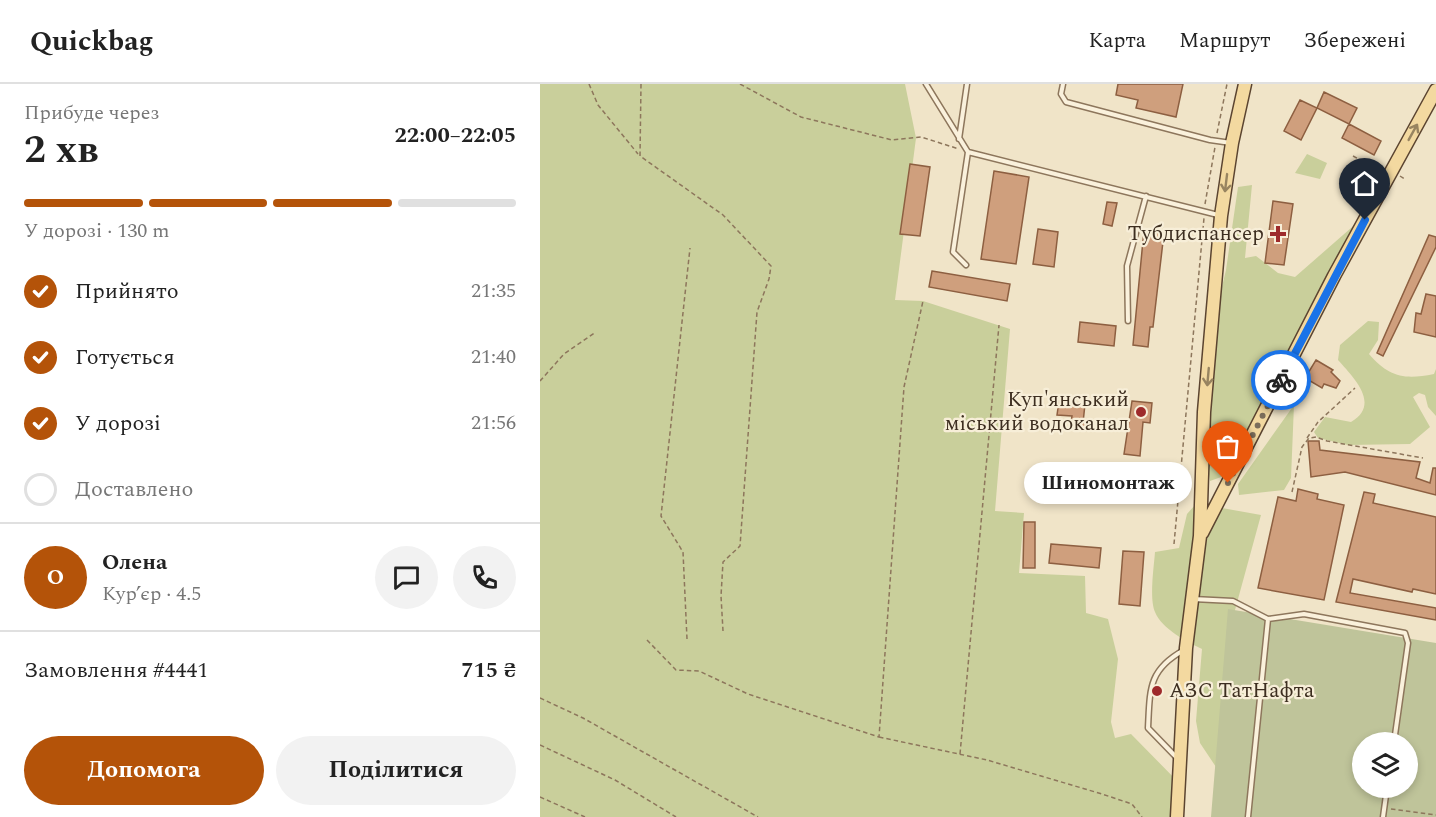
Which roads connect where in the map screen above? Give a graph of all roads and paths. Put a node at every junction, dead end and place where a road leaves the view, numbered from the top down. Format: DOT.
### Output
graph roads {
  1 [pos="589,84"];
  2 [pos="641,84"];
  3 [pos="740,84"];
  4 [pos="926,84"];
  5 [pos="967,84"];
  6 [pos="1063,84"];
  7 [pos="1227,84"];
  8 [pos="1245,84"];
  9 [pos="1436,90"];
  10 [pos="959,140"];
  11 [pos="1216,141"];
  12 [pos="1232,143"];
  13 [pos="968,152"];
  14 [pos="640,156"];
  15 [pos="1353,156"];
  16 [pos="1391,172"];
  17 [pos="1406,180"];
  18 [pos="1146,196"];
  19 [pos="1204,211"];
  20 [pos="1221,216"];
  21 [pos="690,248"];
  22 [pos="966,265"];
  23 [pos="923,301"];
  24 [pos="1128,321"];
  25 [pos="999,325"];
  26 [pos="596,332"];
  27 [pos="540,381"];
  28 [pos="1354,388"];
  29 [pos="1304,444"];
  30 [pos="1422,458"];
  31 [pos="1292,492"];
  32 [pos="1200,536"];
  33 [pos="1174,544"];
  34 [pos="1193,598"];
  35 [pos="1268,619"];
  36 [pos="723,631"];
  37 [pos="687,639"];
  38 [pos="647,640"];
  39 [pos="1186,648"];
  40 [pos="540,698"];
  41 [pos="1395,732"];
  42 [pos="879,737"];
  43 [pos="540,745"];
  44 [pos="960,754"];
  45 [pos="1180,762"];
  46 [pos="540,797"];
  47 [pos="1386,798"];
  48 [pos="1384,808"];
  49 [pos="1436,815"];
  50 [pos="585,817"];
  51 [pos="676,817"];
  52 [pos="758,817"];
  53 [pos="1142,817"];
  54 [pos="1177,817"];
  55 [pos="1248,817"];
  56 [pos="1383,817"];
  1 -- 14 [label="path"];
  2 -- 14 [label="path"];
  3 -- 13 [label="path"];
  4 -- 10 [label="lane"];
  5 -- 10 [label="lane"];
  6 -- 11 [label="lane"];
  7 -- 11 [label="path"];
  8 -- 12 [label="main road"];
  16 -- 9 [label="main road, one-way"];
  10 -- 13 [label="lane"];
  11 -- 12 [label="lane"];
  11 -- 19 [label="path"];
  12 -- 20 [label="main road, one-way"];
  13 -- 18 [label="lane"];
  13 -- 22 [label="lane"];
  14 -- 36 [label="path"];
  15 -- 16 [label="path"];
  16 -- 17 [label="path"];
  16 -- 32 [label="main road"];
  18 -- 19 [label="lane"];
  18 -- 24 [label="lane"];
  19 -- 20 [label="lane"];
  19 -- 33 [label="path"];
  20 -- 32 [label="main road, one-way"];
  21 -- 37 [label="path"];
  23 -- 42 [label="path"];
  25 -- 44 [label="path"];
  26 -- 27 [label="path"];
  28 -- 29 [label="path"];
  29 -- 30 [label="path"];
  29 -- 31 [label="path"];
  32 -- 34 [label="main road"];
  34 -- 35 [label="lane"];
  34 -- 39 [label="main road"];
  35 -- 41 [label="lane"];
  35 -- 55 [label="lane"];
  38 -- 42 [label="path"];
  39 -- 45 [label="main road"];
  39 -- 45 [label="lane"];
  40 -- 52 [label="path"];
  42 -- 44 [label="path"];
  43 -- 51 [label="path"];
  44 -- 53 [label="path"];
  45 -- 54 [label="main road"];
  46 -- 50 [label="path"];
  47 -- 48 [label="lane"];
  48 -- 49 [label="path"];
  48 -- 56 [label="lane"];
}
